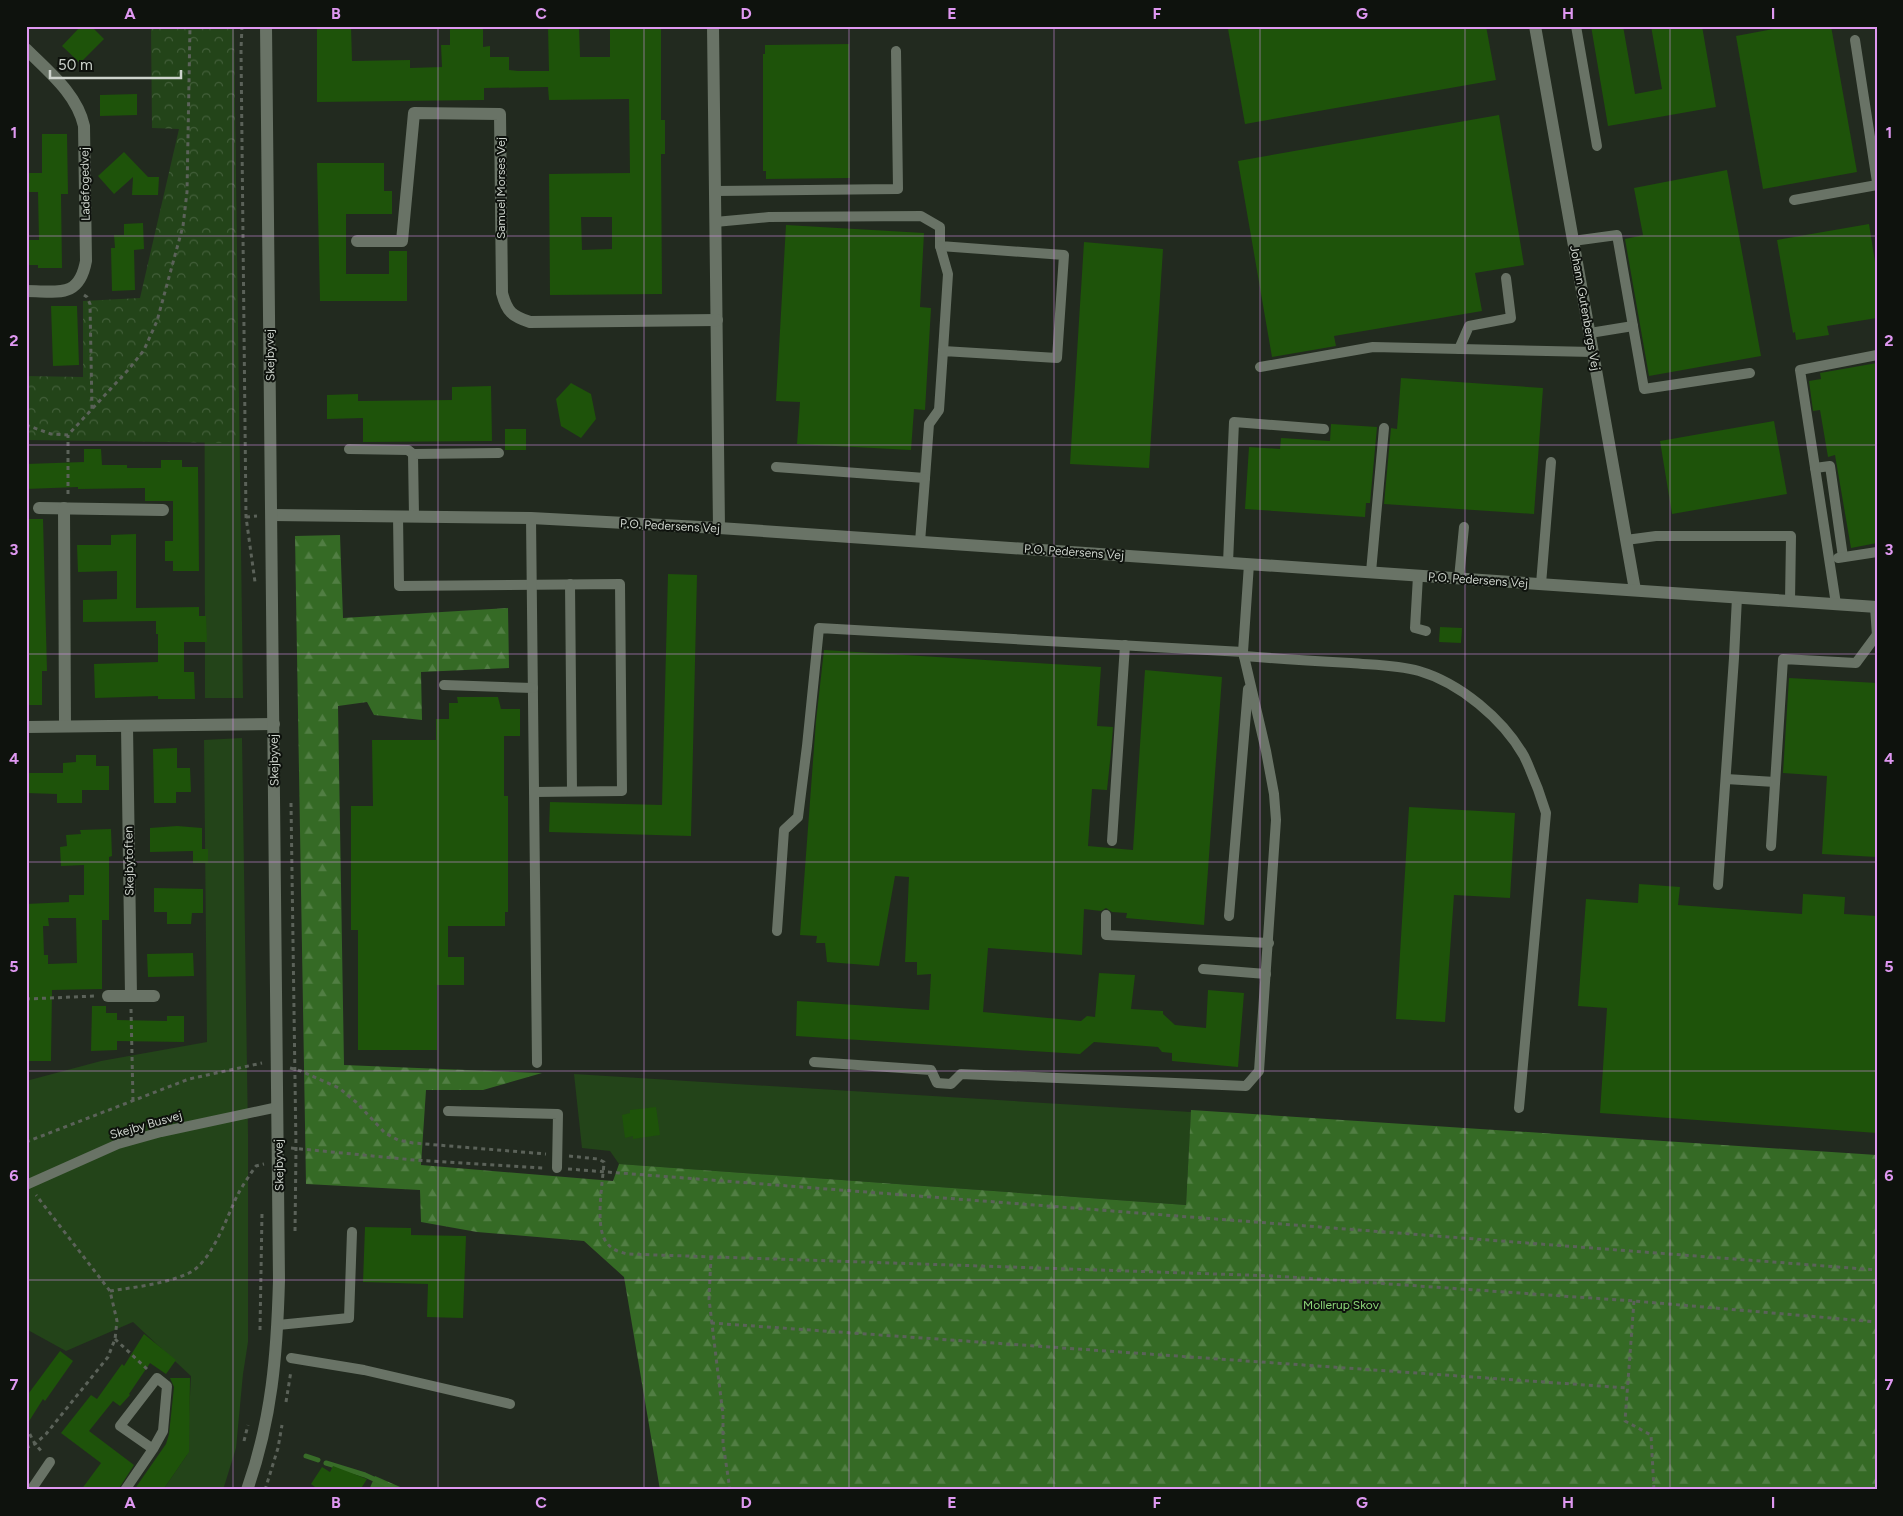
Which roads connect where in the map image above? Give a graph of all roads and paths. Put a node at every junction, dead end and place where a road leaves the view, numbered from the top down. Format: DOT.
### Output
graph roads {
  1 [pos="190,26"];
  2 [pos="242,26"];
  3 [pos="266,26"];
  4 [pos="713,26"];
  5 [pos="1535,26"];
  6 [pos="1576,26"];
  7 [pos="1855,40"];
  8 [pos="26,49"];
  9 [pos="896,51"];
  10 [pos="1597,146"];
  11 [pos="1874,151"];
  12 [pos="1877,184"];
  13 [pos="715,191"];
  14 [pos="1794,200"];
  15 [pos="715,222"];
  16 [pos="357,241"];
  17 [pos="1573,241"];
  18 [pos="940,246"];
  19 [pos="1506,278"];
  20 [pos="74,286"];
  21 [pos="26,291"];
  22 [pos="717,320"];
  23 [pos="1632,326"];
  24 [pos="1590,333"];
  25 [pos="1460,349"];
  26 [pos="943,351"];
  27 [pos="1593,352"];
  28 [pos="1877,355"];
  29 [pos="1260,367"];
  30 [pos="1750,372"];
  31 [pos="92,410"];
  32 [pos="26,425"];
  33 [pos="1384,428"];
  34 [pos="1324,429"];
  35 [pos="68,435"];
  36 [pos="349,449"];
  37 [pos="499,453"];
  38 [pos="413,454"];
  39 [pos="1551,462"];
  40 [pos="776,467"];
  41 [pos="1815,468"];
  42 [pos="925,478"];
  43 [pos="39,508"];
  44 [pos="66,508"];
  45 [pos="163,510"];
  46 [pos="272,515"];
  47 [pos="398,516"];
  48 [pos="414,516"];
  49 [pos="531,518"];
  50 [pos="1464,527"];
  51 [pos="719,528"];
  52 [pos="1626,540"];
  53 [pos="920,542"];
  54 [pos="1877,552"];
  55 [pos="1843,557"];
  56 [pos="1829,559"];
  57 [pos="1228,563"];
  58 [pos="1249,564"];
  59 [pos="1371,572"];
  60 [pos="1418,576"];
  61 [pos="1459,578"];
  62 [pos="570,584"];
  63 [pos="1541,584"];
  64 [pos="532,585"];
  65 [pos="256,590"];
  66 [pos="1635,590"];
  67 [pos="1737,597"];
  68 [pos="1790,601"];
  69 [pos="1836,604"];
  70 [pos="1876,607"];
  71 [pos="1426,631"];
  72 [pos="1876,636"];
  73 [pos="1125,645"];
  74 [pos="1244,654"];
  75 [pos="1249,678"];
  76 [pos="444,685"];
  77 [pos="533,688"];
  78 [pos="274,724"];
  79 [pos="65,726"];
  80 [pos="127,726"];
  81 [pos="26,727"];
  82 [pos="1726,779"];
  83 [pos="1775,782"];
  84 [pos="534,792"];
  85 [pos="572,792"];
  86 [pos="1112,841"];
  87 [pos="1771,846"];
  88 [pos="1718,885"];
  89 [pos="1106,915"];
  90 [pos="1229,916"];
  91 [pos="777,931"];
  92 [pos="1269,943"];
  93 [pos="1203,969"];
  94 [pos="1266,974"];
  95 [pos="108,996"];
  96 [pos="131,996"];
  97 [pos="154,996"];
  98 [pos="26,999"];
  99 [pos="261,1054"];
  100 [pos="277,1062"];
  101 [pos="814,1062"];
  102 [pos="261,1063"];
  103 [pos="536,1063"];
  104 [pos="262,1073"];
  105 [pos="133,1101"];
  106 [pos="278,1107"];
  107 [pos="1519,1108"];
  108 [pos="448,1111"];
  109 [pos="26,1142"];
  110 [pos="278,1146"];
  111 [pos="262,1155"];
  112 [pos="557,1155"];
  113 [pos="278,1163"];
  114 [pos="262,1164"];
  115 [pos="558,1168"];
  116 [pos="604,1171"];
  117 [pos="262,1174"];
  118 [pos="27,1185"];
  119 [pos="262,1204"];
  120 [pos="352,1232"];
  121 [pos="711,1256"];
  122 [pos="1877,1270"];
  123 [pos="110,1292"];
  124 [pos="1634,1301"];
  125 [pos="1877,1322"];
  126 [pos="712,1323"];
  127 [pos="278,1325"];
  128 [pos="260,1330"];
  129 [pos="115,1339"];
  130 [pos="291,1358"];
  131 [pos="157,1378"];
  132 [pos="1628,1388"];
  133 [pos="510,1404"];
  134 [pos="249,1419"];
  135 [pos="26,1427"];
  136 [pos="35,1444"];
  137 [pos="243,1446"];
  138 [pos="26,1448"];
  139 [pos="153,1449"];
  140 [pos="50,1462"];
  141 [pos="31,1490"];
  142 [pos="125,1490"];
  143 [pos="247,1490"];
  144 [pos="730,1490"];
  145 [pos="1654,1490"];
  1 -- 31 [label="path"];
  2 -- 65 [label="path"];
  3 -- 46 [label="street, Skejbyvej"];
  4 -- 13 [label="street"];
  5 -- 17 [label="street, Johann Gutenbergs Vej"];
  6 -- 10 [label="lane"];
  7 -- 11 [label="lane"];
  8 -- 20 [label="street, Ladefogedvej"];
  9 -- 13 [label="lane"];
  11 -- 12 [label="lane"];
  12 -- 14 [label="lane"];
  13 -- 15 [label="street"];
  15 -- 18 [label="lane"];
  15 -- 22 [label="street"];
  16 -- 22 [label="street, Samuel Morses Vej"];
  17 -- 23 [label="lane"];
  17 -- 24 [label="street, Johann Gutenbergs Vej"];
  18 -- 26 [label="lane"];
  18 -- 26 [label="lane"];
  19 -- 25 [label="lane"];
  20 -- 21 [label="street"];
  20 -- 31 [label="path"];
  22 -- 51 [label="street"];
  23 -- 24 [label="lane"];
  23 -- 30 [label="lane"];
  24 -- 27 [label="street, Johann Gutenbergs Vej"];
  25 -- 27 [label="lane"];
  25 -- 29 [label="lane"];
  26 -- 42 [label="lane"];
  27 -- 52 [label="street, Johann Gutenbergs Vej"];
  28 -- 41 [label="lane"];
  31 -- 35 [label="path"];
  32 -- 35 [label="path"];
  33 -- 59 [label="lane"];
  34 -- 57 [label="lane"];
  35 -- 44 [label="path"];
  36 -- 38 [label="lane"];
  37 -- 38 [label="lane"];
  38 -- 48 [label="lane"];
  39 -- 63 [label="lane"];
  40 -- 42 [label="lane"];
  41 -- 55 [label="lane"];
  41 -- 56 [label="lane"];
  42 -- 53 [label="lane"];
  43 -- 44 [label="street"];
  44 -- 45 [label="street"];
  44 -- 79 [label="street"];
  46 -- 47 [label="street, P.O. Pedersens Vej"];
  46 -- 78 [label="street, Skejbyvej"];
  47 -- 48 [label="street, P.O. Pedersens Vej"];
  47 -- 64 [label="lane"];
  48 -- 49 [label="street, P.O. Pedersens Vej"];
  49 -- 51 [label="street, P.O. Pedersens Vej"];
  49 -- 64 [label="lane"];
  50 -- 61 [label="lane"];
  51 -- 53 [label="street, P.O. Pedersens Vej"];
  52 -- 66 [label="street, Johann Gutenbergs Vej"];
  52 -- 68 [label="lane"];
  53 -- 57 [label="street, P.O. Pedersens Vej"];
  54 -- 55 [label="lane"];
  55 -- 56 [label="lane"];
  56 -- 69 [label="lane"];
  57 -- 58 [label="street, P.O. Pedersens Vej"];
  58 -- 59 [label="street, P.O. Pedersens Vej"];
  58 -- 74 [label="lane"];
  59 -- 60 [label="street, P.O. Pedersens Vej"];
  60 -- 61 [label="street, P.O. Pedersens Vej"];
  60 -- 71 [label="lane"];
  61 -- 63 [label="street, P.O. Pedersens Vej"];
  62 -- 64 [label="lane"];
  62 -- 85 [label="lane"];
  62 -- 85 [label="lane"];
  63 -- 66 [label="street, P.O. Pedersens Vej"];
  64 -- 77 [label="lane"];
  66 -- 67 [label="street, P.O. Pedersens Vej"];
  67 -- 68 [label="street, P.O. Pedersens Vej"];
  67 -- 82 [label="lane"];
  68 -- 69 [label="street, P.O. Pedersens Vej"];
  69 -- 70 [label="street, P.O. Pedersens Vej"];
  70 -- 72 [label="lane"];
  72 -- 83 [label="lane"];
  73 -- 74 [label="lane"];
  73 -- 86 [label="lane"];
  73 -- 91 [label="lane"];
  74 -- 75 [label="lane"];
  74 -- 107 [label="lane"];
  75 -- 90 [label="lane"];
  75 -- 92 [label="lane"];
  76 -- 77 [label="lane"];
  77 -- 84 [label="lane"];
  78 -- 80 [label="street"];
  78 -- 100 [label="street, Skejbyvej"];
  79 -- 80 [label="street"];
  79 -- 81 [label="street"];
  80 -- 96 [label="street, Skejbytoften"];
  82 -- 83 [label="lane"];
  82 -- 88 [label="lane"];
  83 -- 87 [label="lane"];
  84 -- 85 [label="lane"];
  84 -- 103 [label="lane"];
  89 -- 92 [label="lane"];
  92 -- 94 [label="lane"];
  93 -- 94 [label="lane"];
  94 -- 101 [label="lane"];
  95 -- 96 [label="street"];
  95 -- 98 [label="path"];
  96 -- 97 [label="street"];
  96 -- 105 [label="path"];
  99 -- 102 [label="path"];
  100 -- 102 [label="path"];
  100 -- 106 [label="street, Skejbyvej"];
  100 -- 112 [label="path"];
  102 -- 104 [label="path"];
  102 -- 105 [label="path"];
  105 -- 109 [label="path"];
  106 -- 110 [label="street, Skejbyvej"];
  106 -- 118 [label="lane, Skejby Busvej"];
  108 -- 112 [label="lane"];
  110 -- 113 [label="street, Skejbyvej"];
  110 -- 115 [label="path"];
  111 -- 114 [label="path"];
  112 -- 115 [label="lane"];
  112 -- 116 [label="path"];
  113 -- 114 [label="path"];
  113 -- 127 [label="street, Skejbyvej"];
  114 -- 117 [label="path"];
  114 -- 123 [label="path"];
  115 -- 116 [label="path"];
  116 -- 121 [label="path"];
  116 -- 122 [label="path"];
  118 -- 123 [label="path"];
  119 -- 128 [label="path"];
  120 -- 127 [label="lane"];
  121 -- 124 [label="path"];
  121 -- 126 [label="path"];
  123 -- 129 [label="path"];
  124 -- 125 [label="path"];
  124 -- 132 [label="path"];
  126 -- 132 [label="path"];
  126 -- 144 [label="path"];
  127 -- 143 [label="street, Skejbyvej"];
  129 -- 131 [label="path"];
  129 -- 136 [label="path"];
  130 -- 133 [label="lane"];
  131 -- 139 [label="lane"];
  131 -- 139 [label="lane"];
  132 -- 145 [label="path"];
  134 -- 137 [label="path"];
  135 -- 136 [label="path"];
  136 -- 138 [label="path"];
  136 -- 140 [label="path"];
  139 -- 142 [label="lane"];
  140 -- 141 [label="lane"];
}
